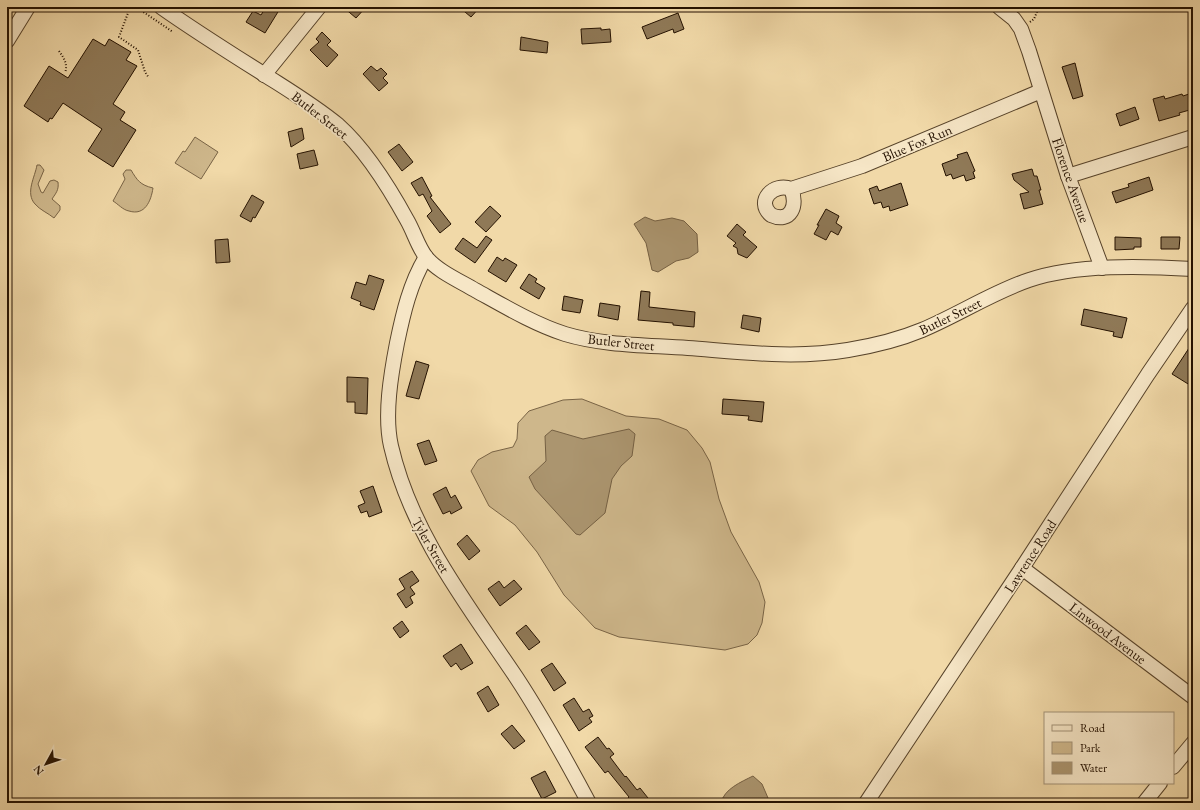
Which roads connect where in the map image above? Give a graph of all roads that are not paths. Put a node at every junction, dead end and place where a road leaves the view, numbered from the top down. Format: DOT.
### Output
graph roads {
  1 [pos="28,7"];
  2 [pos="161,7"];
  3 [pos="319,7"];
  4 [pos="999,7"];
  5 [pos="7,41"];
  6 [pos="264,75"];
  7 [pos="1041,91"];
  8 [pos="1193,136"];
  9 [pos="1068,176"];
  10 [pos="791,189"];
  11 [pos="426,257"];
  12 [pos="1102,268"];
  13 [pos="1193,269"];
  14 [pos="1193,308"];
  15 [pos="1022,568"];
  16 [pos="1193,698"];
  17 [pos="1193,742"];
  18 [pos="1174,766"];
  19 [pos="1159,784"];
  20 [pos="589,803"];
  21 [pos="866,803"];
  22 [pos="1144,803"];
  1 -- 5 [label="street"];
  2 -- 6 [label="street, Butler Street"];
  3 -- 6 [label="street"];
  4 -- 7 [label="street, Florence Avenue"];
  6 -- 11 [label="street, Butler Street"];
  7 -- 9 [label="street, Florence Avenue"];
  7 -- 10 [label="street, Blue Fox Run"];
  8 -- 9 [label="street"];
  9 -- 12 [label="street, Florence Avenue"];
  11 -- 12 [label="street, Butler Street"];
  11 -- 20 [label="street, Tyler Street"];
  12 -- 13 [label="street, Butler Street"];
  14 -- 15 [label="street, Lawrence Road"];
  15 -- 16 [label="street, Linwood Avenue"];
  15 -- 21 [label="street, Lawrence Road"];
  17 -- 18 [label="street"];
  19 -- 22 [label="street"];
}
